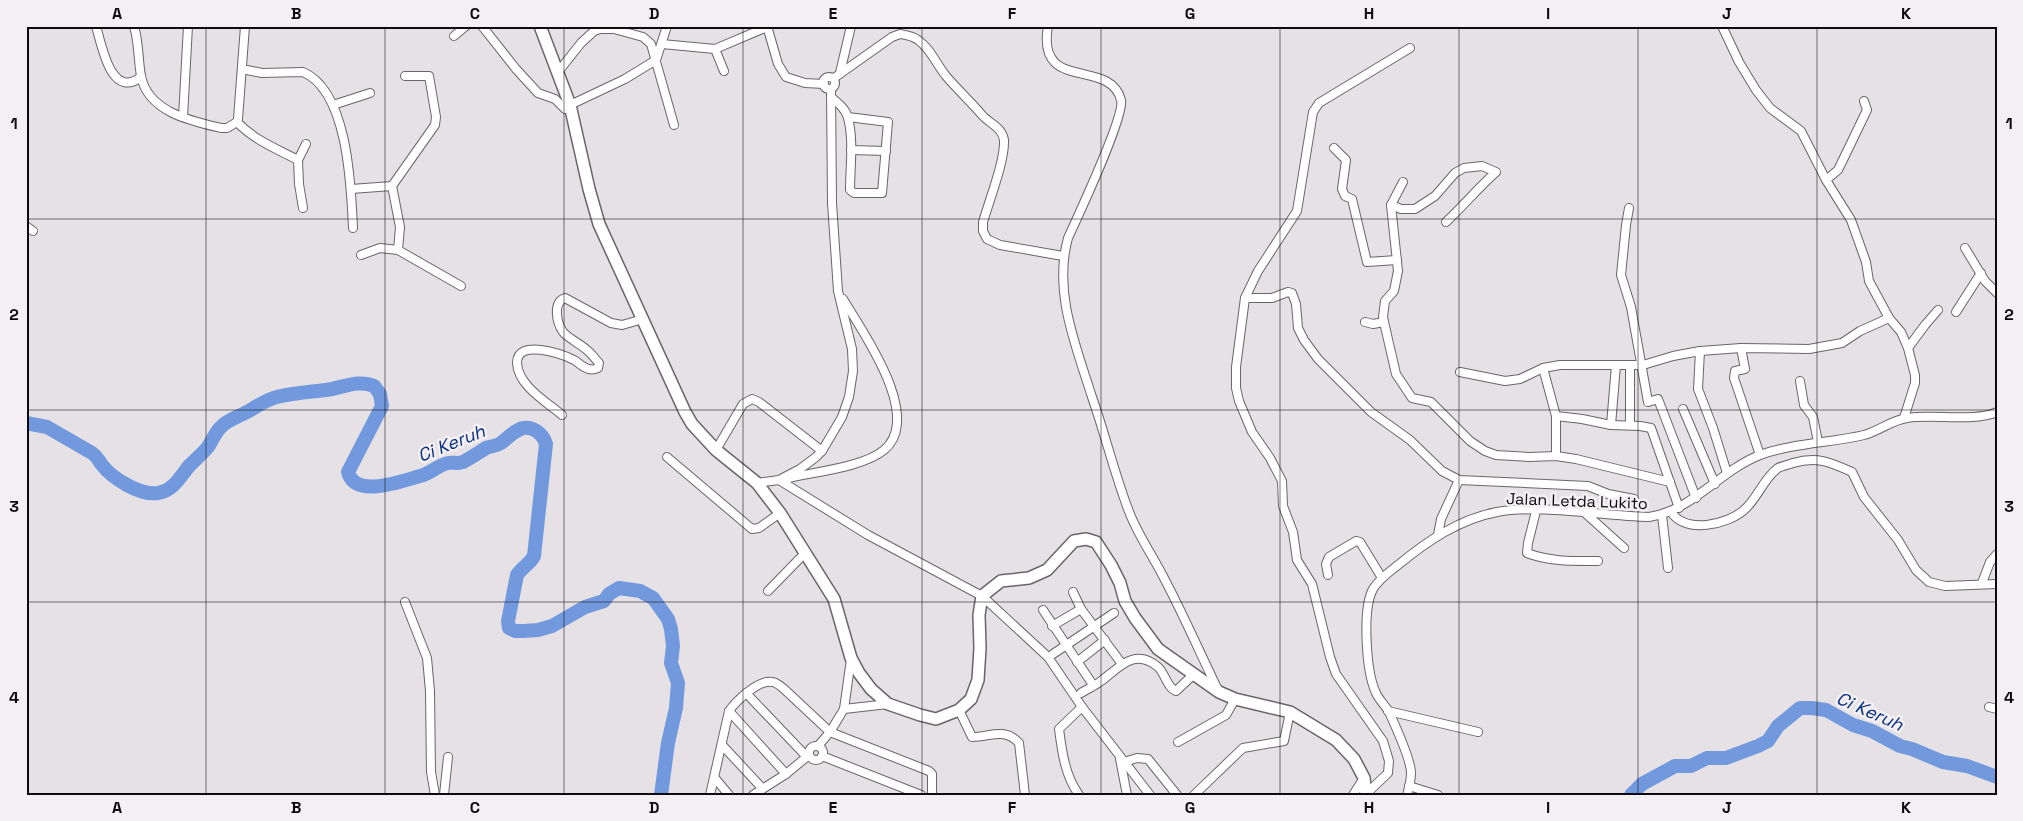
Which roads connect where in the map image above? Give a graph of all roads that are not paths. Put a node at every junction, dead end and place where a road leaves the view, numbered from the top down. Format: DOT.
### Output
graph roads {
  1 [pos="96,26"];
  2 [pos="134,26"];
  3 [pos="188,26"];
  4 [pos="245,26"];
  5 [pos="466,26"];
  6 [pos="482,26"];
  7 [pos="540,26"];
  8 [pos="668,26"];
  9 [pos="851,26"];
  10 [pos="1048,26"];
  11 [pos="1722,26"];
  12 [pos="767,27"];
  13 [pos="902,30"];
  14 [pos="454,36"];
  15 [pos="662,44"];
  16 [pos="1410,48"];
  17 [pos="715,49"];
  18 [pos="656,60"];
  19 [pos="242,68"];
  20 [pos="724,71"];
  21 [pos="558,72"];
  22 [pos="405,76"];
  23 [pos="837,76"];
  24 [pos="141,77"];
  25 [pos="829,90"];
  26 [pos="370,94"];
  27 [pos="1864,101"];
  28 [pos="333,104"];
  29 [pos="571,107"];
  30 [pos="182,117"];
  31 [pos="848,118"];
  32 [pos="237,122"];
  33 [pos="674,126"];
  34 [pos="306,144"];
  35 [pos="1334,148"];
  36 [pos="851,150"];
  37 [pos="886,151"];
  38 [pos="298,160"];
  39 [pos="1826,180"];
  40 [pos="1403,182"];
  41 [pos="392,186"];
  42 [pos="351,188"];
  43 [pos="1391,205"];
  44 [pos="302,208"];
  45 [pos="1629,208"];
  46 [pos="1446,222"];
  47 [pos="353,228"];
  48 [pos="1965,248"];
  49 [pos="398,250"];
  50 [pos="361,254"];
  51 [pos="1063,256"];
  52 [pos="1397,260"];
  53 [pos="1982,273"];
  54 [pos="461,286"];
  55 [pos="838,291"];
  56 [pos="1997,293"];
  57 [pos="1245,298"];
  58 [pos="1938,310"];
  59 [pos="1956,312"];
  60 [pos="1889,318"];
  61 [pos="643,319"];
  62 [pos="1365,322"];
  63 [pos="1384,322"];
  64 [pos="1741,348"];
  65 [pos="1908,348"];
  66 [pos="1700,351"];
  67 [pos="1616,365"];
  68 [pos="1643,365"];
  69 [pos="1630,366"];
  70 [pos="1543,368"];
  71 [pos="1460,372"];
  72 [pos="1800,381"];
  73 [pos="1682,409"];
  74 [pos="1997,412"];
  75 [pos="562,415"];
  76 [pos="1556,416"];
  77 [pos="1904,418"];
  78 [pos="1611,425"];
  79 [pos="1630,425"];
  80 [pos="1818,442"];
  81 [pos="716,450"];
  82 [pos="822,451"];
  83 [pos="1760,455"];
  84 [pos="1556,456"];
  85 [pos="667,458"];
  86 [pos="1727,473"];
  87 [pos="779,480"];
  88 [pos="1459,480"];
  89 [pos="1670,482"];
  90 [pos="757,483"];
  91 [pos="1716,484"];
  92 [pos="1696,498"];
  93 [pos="1634,500"];
  94 [pos="1679,508"];
  95 [pos="1536,511"];
  96 [pos="1584,512"];
  97 [pos="1671,512"];
  98 [pos="780,513"];
  99 [pos="1662,515"];
  100 [pos="1438,535"];
  101 [pos="1624,548"];
  102 [pos="806,552"];
  103 [pos="1997,554"];
  104 [pos="1598,561"];
  105 [pos="1668,568"];
  106 [pos="1328,575"];
  107 [pos="1382,578"];
  108 [pos="1982,583"];
  109 [pos="1997,584"];
  110 [pos="768,591"];
  111 [pos="1072,592"];
  112 [pos="982,596"];
  113 [pos="405,602"];
  114 [pos="1080,609"];
  115 [pos="1043,610"];
  116 [pos="1114,613"];
  117 [pos="1052,626"];
  118 [pos="1093,626"];
  119 [pos="1105,640"];
  120 [pos="1065,646"];
  121 [pos="1053,654"];
  122 [pos="851,658"];
  123 [pos="1077,662"];
  124 [pos="1122,664"];
  125 [pos="1192,675"];
  126 [pos="1093,685"];
  127 [pos="1219,692"];
  128 [pos="746,693"];
  129 [pos="1080,693"];
  130 [pos="1235,700"];
  131 [pos="888,704"];
  132 [pos="1082,707"];
  133 [pos="844,709"];
  134 [pos="959,710"];
  135 [pos="729,711"];
  136 [pos="1388,711"];
  137 [pos="1290,712"];
  138 [pos="830,732"];
  139 [pos="1478,732"];
  140 [pos="1178,742"];
  141 [pos="722,745"];
  142 [pos="818,746"];
  143 [pos="1119,755"];
  144 [pos="808,756"];
  145 [pos="822,756"];
  146 [pos="448,757"];
  147 [pos="1124,762"];
  148 [pos="786,774"];
  149 [pos="714,777"];
  150 [pos="1364,778"];
  151 [pos="1409,786"];
  152 [pos="762,788"];
  153 [pos="435,795"];
  154 [pos="444,795"];
  155 [pos="710,795"];
  156 [pos="729,795"];
  157 [pos="754,795"];
  158 [pos="921,795"];
  159 [pos="932,795"];
  160 [pos="1025,795"];
  161 [pos="1079,795"];
  162 [pos="1126,795"];
  163 [pos="1150,795"];
  164 [pos="1177,795"];
  165 [pos="1194,795"];
  166 [pos="1353,795"];
  167 [pos="1366,795"];
  168 [pos="1406,795"];
  169 [pos="1438,795"];
  1 -- 24 [label="street"];
  2 -- 24 [label="street"];
  3 -- 30 [label="street"];
  4 -- 19 [label="street"];
  5 -- 14 [label="street"];
  6 -- 29 [label="street"];
  7 -- 21 [label="highway"];
  8 -- 15 [label="street"];
  9 -- 23 [label="street"];
  10 -- 51 [label="street"];
  11 -- 39 [label="street"];
  12 -- 17 [label="street"];
  12 -- 25 [label="street"];
  13 -- 23 [label="street"];
  13 -- 51 [label="street"];
  15 -- 17 [label="street"];
  15 -- 18 [label="street"];
  16 -- 57 [label="street"];
  17 -- 20 [label="street"];
  18 -- 21 [label="street"];
  18 -- 29 [label="street"];
  18 -- 33 [label="street"];
  19 -- 28 [label="street"];
  19 -- 32 [label="street"];
  21 -- 29 [label="highway"];
  22 -- 41 [label="street"];
  23 -- 25 [label="street"];
  24 -- 30 [label="street"];
  25 -- 31 [label="street"];
  25 -- 55 [label="street"];
  26 -- 28 [label="street"];
  27 -- 39 [label="street"];
  28 -- 42 [label="street"];
  29 -- 61 [label="highway"];
  30 -- 32 [label="street"];
  31 -- 36 [label="street"];
  31 -- 37 [label="street"];
  32 -- 38 [label="street"];
  34 -- 38 [label="street"];
  35 -- 52 [label="street"];
  36 -- 37 [label="street"];
  36 -- 37 [label="street"];
  38 -- 44 [label="street"];
  39 -- 60 [label="street"];
  40 -- 43 [label="street"];
  41 -- 42 [label="street"];
  41 -- 49 [label="street"];
  42 -- 47 [label="street"];
  43 -- 46 [label="street"];
  43 -- 52 [label="street"];
  45 -- 68 [label="street"];
  48 -- 53 [label="street"];
  49 -- 50 [label="street"];
  49 -- 54 [label="street"];
  51 -- 127 [label="street"];
  52 -- 63 [label="street"];
  53 -- 56 [label="street"];
  53 -- 59 [label="street"];
  55 -- 82 [label="street"];
  55 -- 87 [label="street"];
  57 -- 88 [label="street"];
  57 -- 167 [label="street"];
  58 -- 65 [label="street"];
  60 -- 64 [label="street"];
  60 -- 65 [label="street"];
  61 -- 75 [label="street"];
  61 -- 81 [label="highway"];
  62 -- 63 [label="street"];
  63 -- 84 [label="street"];
  64 -- 66 [label="street"];
  64 -- 83 [label="street"];
  65 -- 77 [label="street"];
  66 -- 68 [label="street"];
  66 -- 86 [label="street"];
  67 -- 69 [label="street"];
  67 -- 70 [label="street"];
  67 -- 78 [label="street"];
  68 -- 69 [label="street"];
  68 -- 92 [label="street"];
  69 -- 79 [label="street"];
  70 -- 71 [label="street"];
  70 -- 76 [label="street"];
  72 -- 80 [label="street"];
  73 -- 91 [label="street"];
  74 -- 77 [label="street, Jalan Letda Lukito"];
  76 -- 78 [label="street"];
  76 -- 84 [label="street"];
  77 -- 80 [label="street, Jalan Letda Lukito"];
  78 -- 79 [label="street"];
  79 -- 89 [label="street"];
  80 -- 83 [label="street, Jalan Letda Lukito"];
  81 -- 82 [label="street"];
  81 -- 90 [label="highway"];
  82 -- 87 [label="street"];
  83 -- 86 [label="street, Jalan Letda Lukito"];
  84 -- 89 [label="street"];
  85 -- 98 [label="street"];
  86 -- 91 [label="street, Jalan Letda Lukito"];
  87 -- 90 [label="street"];
  87 -- 112 [label="street"];
  88 -- 93 [label="street"];
  88 -- 100 [label="street"];
  89 -- 94 [label="street"];
  90 -- 98 [label="highway"];
  91 -- 92 [label="street, Jalan Letda Lukito"];
  92 -- 94 [label="street, Jalan Letda Lukito"];
  94 -- 97 [label="street, Jalan Letda Lukito"];
  95 -- 96 [label="street, Jalan Letda Lukito"];
  95 -- 100 [label="street, Jalan Letda Lukito"];
  95 -- 104 [label="street"];
  96 -- 99 [label="street, Jalan Letda Lukito"];
  96 -- 101 [label="street"];
  97 -- 99 [label="street, Jalan Letda Lukito"];
  97 -- 108 [label="street"];
  98 -- 102 [label="highway"];
  99 -- 105 [label="street"];
  100 -- 107 [label="street, Jalan Letda Lukito"];
  102 -- 110 [label="street"];
  102 -- 122 [label="highway"];
  103 -- 108 [label="street"];
  106 -- 107 [label="street"];
  107 -- 136 [label="street, Jalan Letda Lukito"];
  108 -- 109 [label="street"];
  111 -- 114 [label="street"];
  112 -- 125 [label="highway"];
  112 -- 132 [label="street"];
  112 -- 134 [label="highway"];
  113 -- 153 [label="street"];
  114 -- 117 [label="street"];
  114 -- 118 [label="street"];
  115 -- 117 [label="street"];
  116 -- 118 [label="street"];
  117 -- 120 [label="street"];
  118 -- 119 [label="street"];
  118 -- 120 [label="street"];
  119 -- 123 [label="street"];
  119 -- 124 [label="street"];
  120 -- 121 [label="street"];
  120 -- 123 [label="street"];
  122 -- 131 [label="highway"];
  122 -- 133 [label="street"];
  123 -- 126 [label="street"];
  124 -- 125 [label="street"];
  124 -- 126 [label="street"];
  125 -- 127 [label="highway"];
  126 -- 129 [label="street"];
  127 -- 130 [label="highway"];
  128 -- 135 [label="street"];
  128 -- 138 [label="street"];
  128 -- 144 [label="street"];
  130 -- 137 [label="highway"];
  130 -- 140 [label="street"];
  131 -- 133 [label="street"];
  131 -- 134 [label="highway"];
  132 -- 143 [label="street"];
  132 -- 161 [label="street"];
  133 -- 138 [label="street"];
  134 -- 160 [label="street"];
  135 -- 141 [label="street"];
  135 -- 148 [label="street"];
  136 -- 139 [label="street"];
  136 -- 151 [label="street, Jalan Letda Lukito"];
  137 -- 150 [label="highway"];
  137 -- 165 [label="street"];
  138 -- 142 [label="street"];
  138 -- 159 [label="street"];
  141 -- 149 [label="street"];
  141 -- 152 [label="street"];
  142 -- 144 [label="street"];
  142 -- 145 [label="street"];
  143 -- 147 [label="street"];
  143 -- 162 [label="street"];
  144 -- 145 [label="street"];
  144 -- 148 [label="street"];
  145 -- 158 [label="street"];
  146 -- 154 [label="street"];
  147 -- 163 [label="street"];
  147 -- 164 [label="street"];
  148 -- 152 [label="street"];
  149 -- 155 [label="street"];
  149 -- 156 [label="street"];
  150 -- 166 [label="street"];
  150 -- 167 [label="highway"];
  151 -- 168 [label="street, Jalan Letda Lukito"];
  151 -- 169 [label="street"];
  152 -- 157 [label="street"];
}
